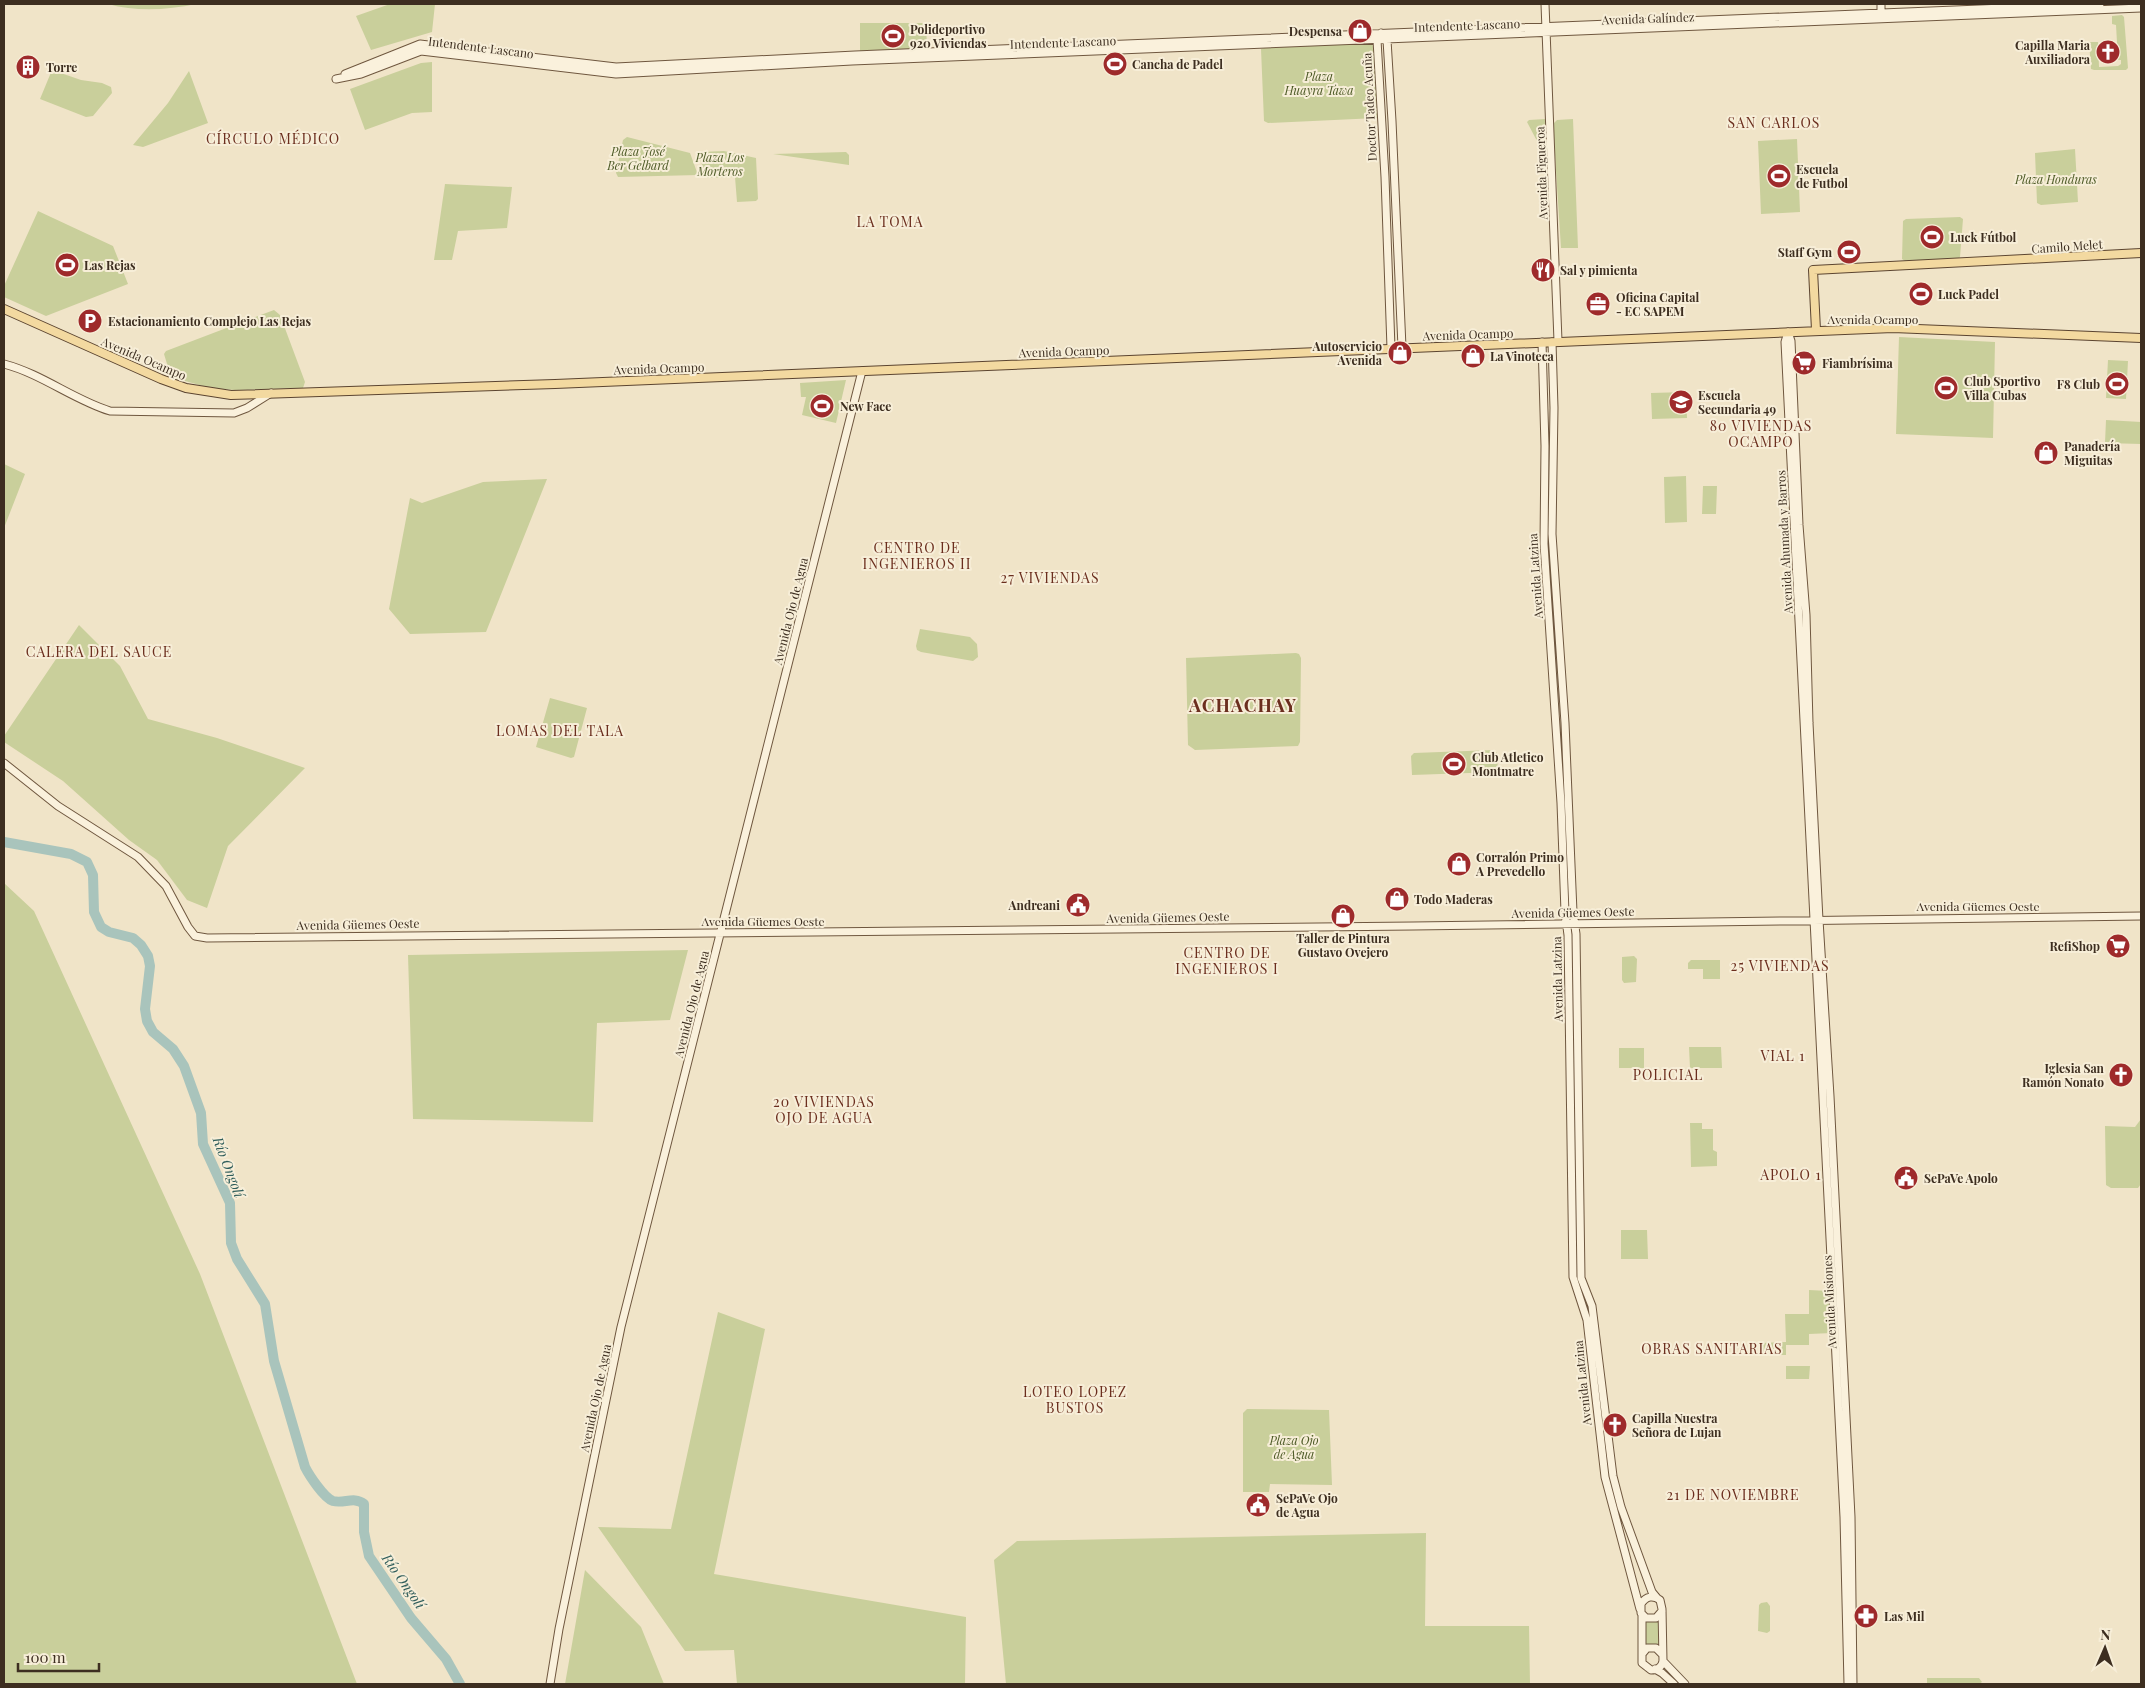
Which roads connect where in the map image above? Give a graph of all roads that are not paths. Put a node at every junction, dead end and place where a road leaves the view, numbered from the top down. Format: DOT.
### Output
graph roads {
  1 [pos="1545,4"];
  2 [pos="1881,4"];
  3 [pos="1886,4"];
  4 [pos="2100,4"];
  5 [pos="2141,8"];
  6 [pos="1885,15"];
  7 [pos="1545,30"];
  8 [pos="1381,33"];
  9 [pos="1377,40"];
  10 [pos="1387,40"];
  11 [pos="2141,253"];
  12 [pos="4,309"];
  13 [pos="1816,330"];
  14 [pos="1788,332"];
  15 [pos="2141,338"];
  16 [pos="1555,341"];
  17 [pos="1542,342"];
  18 [pos="1402,347"];
  19 [pos="1391,348"];
  20 [pos="4,364"];
  21 [pos="862,371"];
  22 [pos="271,393"];
  23 [pos="245,395"];
  24 [pos="247,408"];
  25 [pos="4,763"];
  26 [pos="2141,916"];
  27 [pos="1816,920"];
  28 [pos="1575,923"];
  29 [pos="1566,924"];
  30 [pos="721,933"];
  31 [pos="1657,1598"];
  32 [pos="1662,1611"];
  33 [pos="1641,1612"];
  34 [pos="1642,1656"];
  35 [pos="1663,1658"];
  36 [pos="1655,1669"];
  37 [pos="550,1684"];
  38 [pos="1674,1684"];
  39 [pos="1685,1684"];
  40 [pos="1848,1684"];
  41 [pos="1853,1684"];
  1 -- 7 [label="main road, Avenida Figueroa"];
  2 -- 6 [label="main road"];
  3 -- 6 [label="main road"];
  4 -- 6 [label="main road, Avenida Galíndez"];
  5 -- 6 [label="main road, Avenida Galíndez"];
  6 -- 7 [label="main road, Avenida Galíndez"];
  7 -- 8 [label="main road, Intendente Lascano"];
  7 -- 10 [label="main road, Intendente Lascano"];
  7 -- 16 [label="main road, Avenida Figueroa"];
  8 -- 9 [label="main road, Doctor Tadeo Acuña"];
  8 -- 9 [label="main road, Intendente Lascano"];
  8 -- 10 [label="main road, Doctor Tadeo Acuña"];
  9 -- 10 [label="main road, Intendente Lascano"];
  9 -- 19 [label="main road, Doctor Tadeo Acuña"];
  10 -- 18 [label="main road, Doctor Tadeo Acuña"];
  11 -- 13 [label="main road, Camilo Melet"];
  12 -- 23 [label="main road, Avenida Ocampo"];
  13 -- 14 [label="main road, Avenida Ocampo"];
  13 -- 15 [label="main road, Avenida Ocampo"];
  14 -- 16 [label="main road, Avenida Ocampo"];
  14 -- 27 [label="main road, Avenida Ahumada y Barros"];
  16 -- 17 [label="main road, Avenida Ocampo"];
  16 -- 28 [label="main road, Avenida Latzina"];
  17 -- 18 [label="main road, Avenida Ocampo"];
  17 -- 29 [label="main road, Avenida Latzina"];
  18 -- 19 [label="main road, Avenida Ocampo"];
  19 -- 21 [label="main road, Avenida Ocampo"];
  20 -- 24 [label="main road"];
  21 -- 22 [label="main road, Avenida Ocampo"];
  21 -- 30 [label="main road, Avenida Ojo de Agua"];
  22 -- 23 [label="main road, Avenida Ocampo"];
  22 -- 24 [label="main road"];
  23 -- 24 [label="main road"];
  25 -- 30 [label="main road, Avenida Güemes Oeste"];
  26 -- 27 [label="main road, Avenida Güemes Oeste"];
  27 -- 28 [label="main road, Avenida Güemes Oeste"];
  27 -- 40 [label="main road, Avenida Misiones"];
  27 -- 41 [label="main road, Avenida Misiones"];
  28 -- 29 [label="main road, Avenida Güemes Oeste"];
  28 -- 31 [label="main road, Avenida Latzina"];
  29 -- 30 [label="main road, Avenida Güemes Oeste"];
  29 -- 33 [label="main road, Avenida Latzina"];
  30 -- 37 [label="main road, Avenida Ojo de Agua"];
  31 -- 32 [label="main road"];
  31 -- 33 [label="main road"];
  32 -- 33 [label="main road"];
  32 -- 35 [label="main road"];
  33 -- 34 [label="main road, Avenida Latzina"];
  34 -- 35 [label="main road"];
  34 -- 36 [label="main road"];
  35 -- 36 [label="main road"];
  35 -- 39 [label="main road"];
  36 -- 38 [label="main road"];
}
